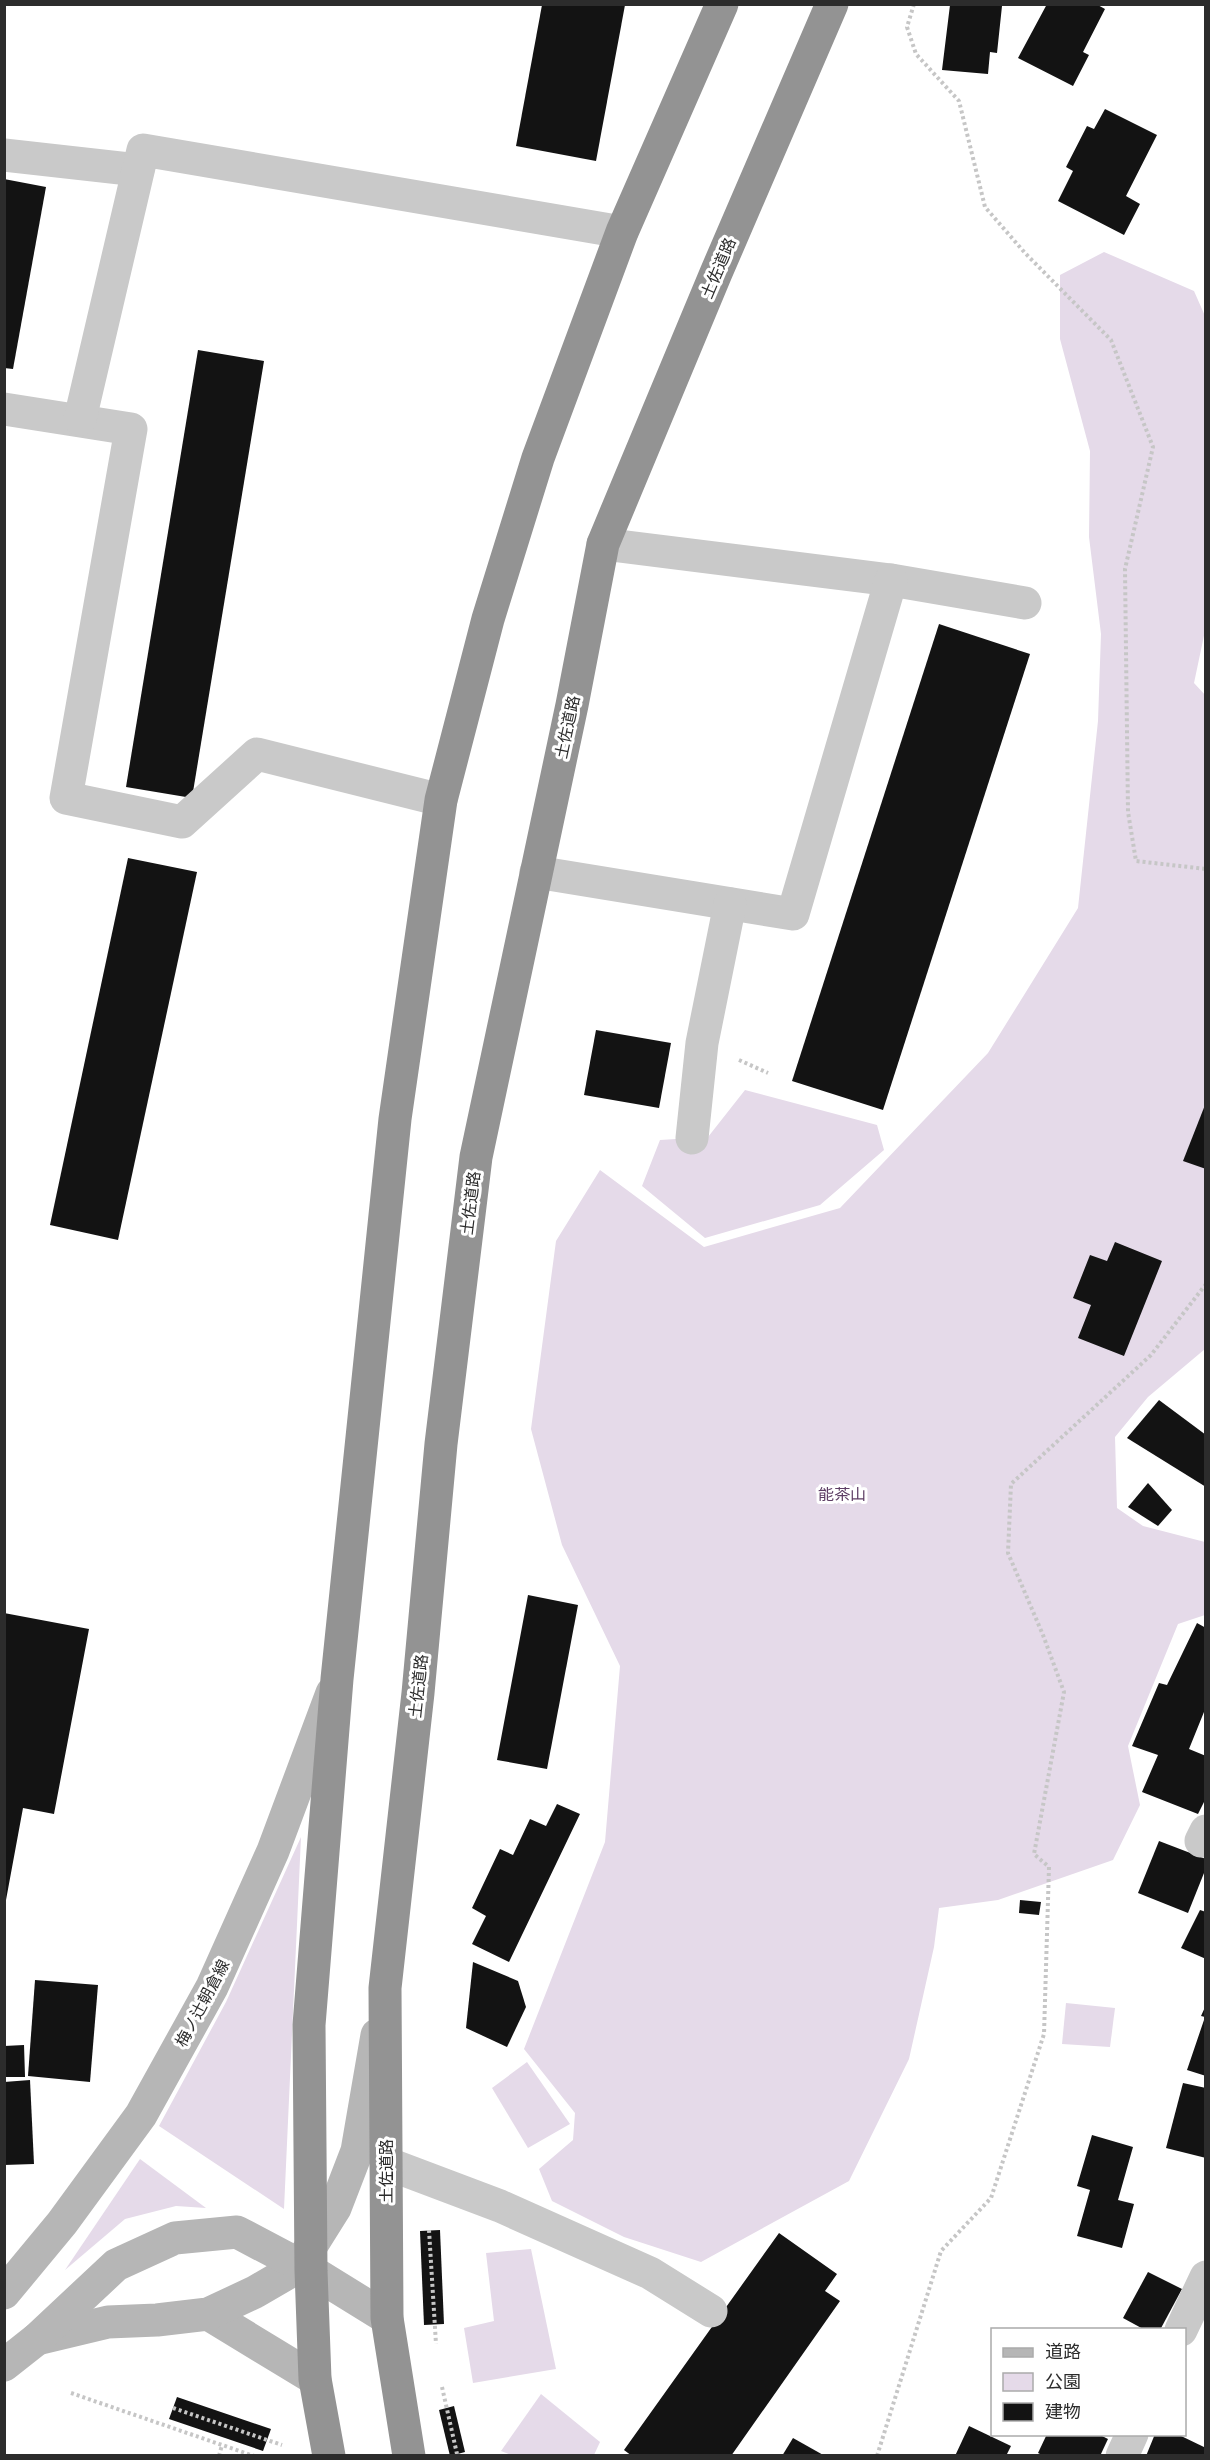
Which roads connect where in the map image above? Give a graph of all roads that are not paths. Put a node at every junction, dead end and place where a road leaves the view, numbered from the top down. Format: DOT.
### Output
graph roads {
  1 [pos="722,4"];
  2 [pos="832,4"];
  3 [pos="4,155"];
  4 [pos="138,170"];
  5 [pos="622,232"];
  6 [pos="4,409"];
  7 [pos="80,419"];
  8 [pos="603,544"];
  9 [pos="891,580"];
  10 [pos="1025,603"];
  11 [pos="441,800"];
  12 [pos="536,872"];
  13 [pos="730,904"];
  14 [pos="692,1138"];
  15 [pos="337,1679"];
  16 [pos="385,1988"];
  17 [pos="386,2163"];
  18 [pos="307,2261"];
  19 [pos="1206,2277"];
  20 [pos="4,2293"];
  21 [pos="711,2311"];
  22 [pos="207,2314"];
  23 [pos="387,2318"];
  24 [pos="1182,2328"];
  25 [pos="37,2339"];
  26 [pos="4,2365"];
  27 [pos="315,2379"];
  28 [pos="1131,2436"];
  29 [pos="329,2456"];
  30 [pos="409,2456"];
  31 [pos="1122,2456"];
  1 -- 5 [label="highway"];
  2 -- 8 [label="highway, 土佐道路"];
  3 -- 4 [label="street"];
  4 -- 5 [label="street"];
  4 -- 7 [label="street"];
  5 -- 11 [label="highway"];
  6 -- 7 [label="street"];
  7 -- 11 [label="street"];
  8 -- 9 [label="street"];
  8 -- 12 [label="highway, 土佐道路"];
  9 -- 10 [label="street"];
  9 -- 13 [label="street"];
  11 -- 15 [label="highway"];
  12 -- 13 [label="street"];
  12 -- 16 [label="highway, 土佐道路"];
  13 -- 14 [label="street"];
  15 -- 18 [label="highway"];
  15 -- 20 [label="main road, 梅ノ辻朝倉線"];
  16 -- 17 [label="highway, 土佐道路"];
  16 -- 18 [label="main road"];
  17 -- 21 [label="street"];
  17 -- 23 [label="highway, 土佐道路"];
  18 -- 22 [label="main road"];
  18 -- 23 [label="main road"];
  18 -- 25 [label="main road"];
  18 -- 27 [label="highway"];
  19 -- 24 [label="street"];
  22 -- 25 [label="main road"];
  22 -- 27 [label="main road"];
  23 -- 30 [label="highway, 土佐道路"];
  25 -- 26 [label="main road"];
  27 -- 29 [label="highway"];
  28 -- 31 [label="street"];
}
